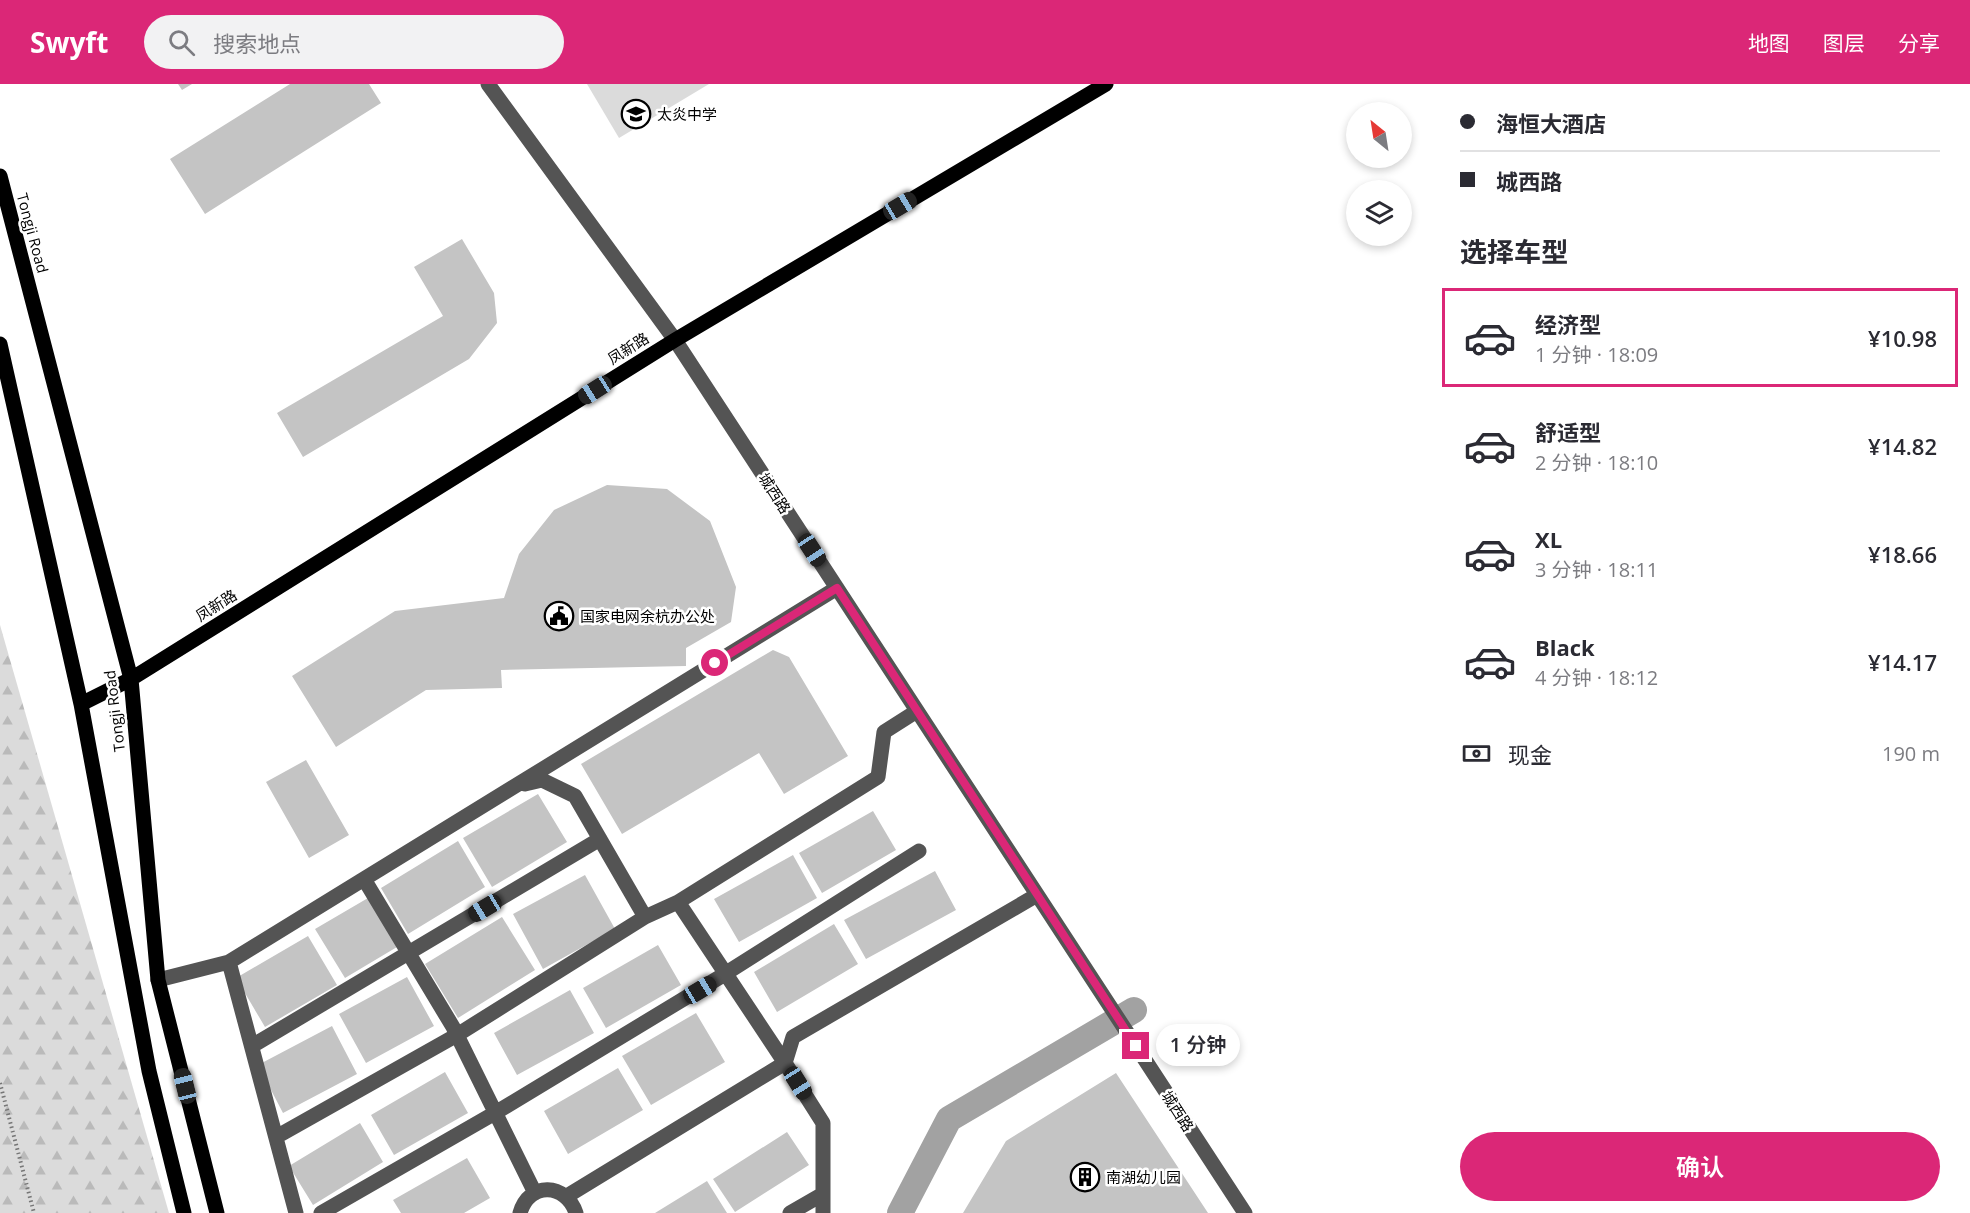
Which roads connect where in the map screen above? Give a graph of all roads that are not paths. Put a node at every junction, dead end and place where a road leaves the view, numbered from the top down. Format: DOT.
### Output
graph roads {
  1 [pos="488,84"];
  2 [pos="1105,84"];
  3 [pos="0,176"];
  4 [pos="675,340"];
  5 [pos="0,344"];
  6 [pos="837,588"];
  7 [pos="131,679"];
  8 [pos="81,704"];
  9 [pos="917,711"];
  10 [pos="513,787"];
  11 [pos="600,839"];
  12 [pos="919,851"];
  13 [pos="364,879"];
  14 [pos="1037,895"];
  15 [pos="678,902"];
  16 [pos="645,917"];
  17 [pos="409,953"];
  18 [pos="229,962"];
  19 [pos="726,974"];
  20 [pos="158,980"];
  21 [pos="457,1035"];
  22 [pos="252,1046"];
  23 [pos="785,1063"];
  24 [pos="495,1113"];
  25 [pos="276,1137"];
  26 [pos="535,1193"];
  27 [pos="823,1194"];
  28 [pos="567,1196"];
  29 [pos="184,1213"];
  30 [pos="218,1213"];
  31 [pos="296,1213"];
  32 [pos="321,1213"];
  33 [pos="520,1213"];
  34 [pos="576,1213"];
  35 [pos="790,1213"];
  36 [pos="823,1213"];
  37 [pos="1245,1213"];
  1 -- 4 [label="street, 城西路"];
  2 -- 4 [label="main road, 凤新路"];
  3 -- 7 [label="main road, Tongji Road"];
  4 -- 6 [label="street, 城西路"];
  4 -- 7 [label="main road, 凤新路"];
  5 -- 8 [label="main road, Tongji Road"];
  6 -- 9 [label="street, 城西路"];
  6 -- 10 [label="street"];
  7 -- 8 [label="main road, 凤新路"];
  7 -- 20 [label="main road, Tongji Road"];
  8 -- 29 [label="main road, Tongji Road"];
  9 -- 14 [label="street, 城西路"];
  9 -- 15 [label="street"];
  10 -- 11 [label="street"];
  10 -- 13 [label="street"];
  11 -- 16 [label="street"];
  11 -- 17 [label="street"];
  12 -- 19 [label="street"];
  13 -- 17 [label="street"];
  13 -- 18 [label="street"];
  14 -- 23 [label="street"];
  14 -- 37 [label="street, 城西路"];
  15 -- 16 [label="street"];
  15 -- 19 [label="street"];
  16 -- 21 [label="street"];
  17 -- 21 [label="street"];
  17 -- 22 [label="street"];
  18 -- 20 [label="street"];
  18 -- 22 [label="street"];
  19 -- 23 [label="street"];
  19 -- 24 [label="street"];
  20 -- 30 [label="main road, Tongji Road"];
  21 -- 24 [label="street"];
  21 -- 25 [label="street"];
  22 -- 25 [label="street"];
  23 -- 27 [label="street"];
  23 -- 28 [label="street"];
  24 -- 26 [label="street"];
  24 -- 32 [label="street"];
  25 -- 31 [label="street"];
  26 -- 28 [label="street"];
  26 -- 33 [label="street"];
  27 -- 35 [label="street"];
  27 -- 36 [label="street"];
  28 -- 34 [label="street"];
}
